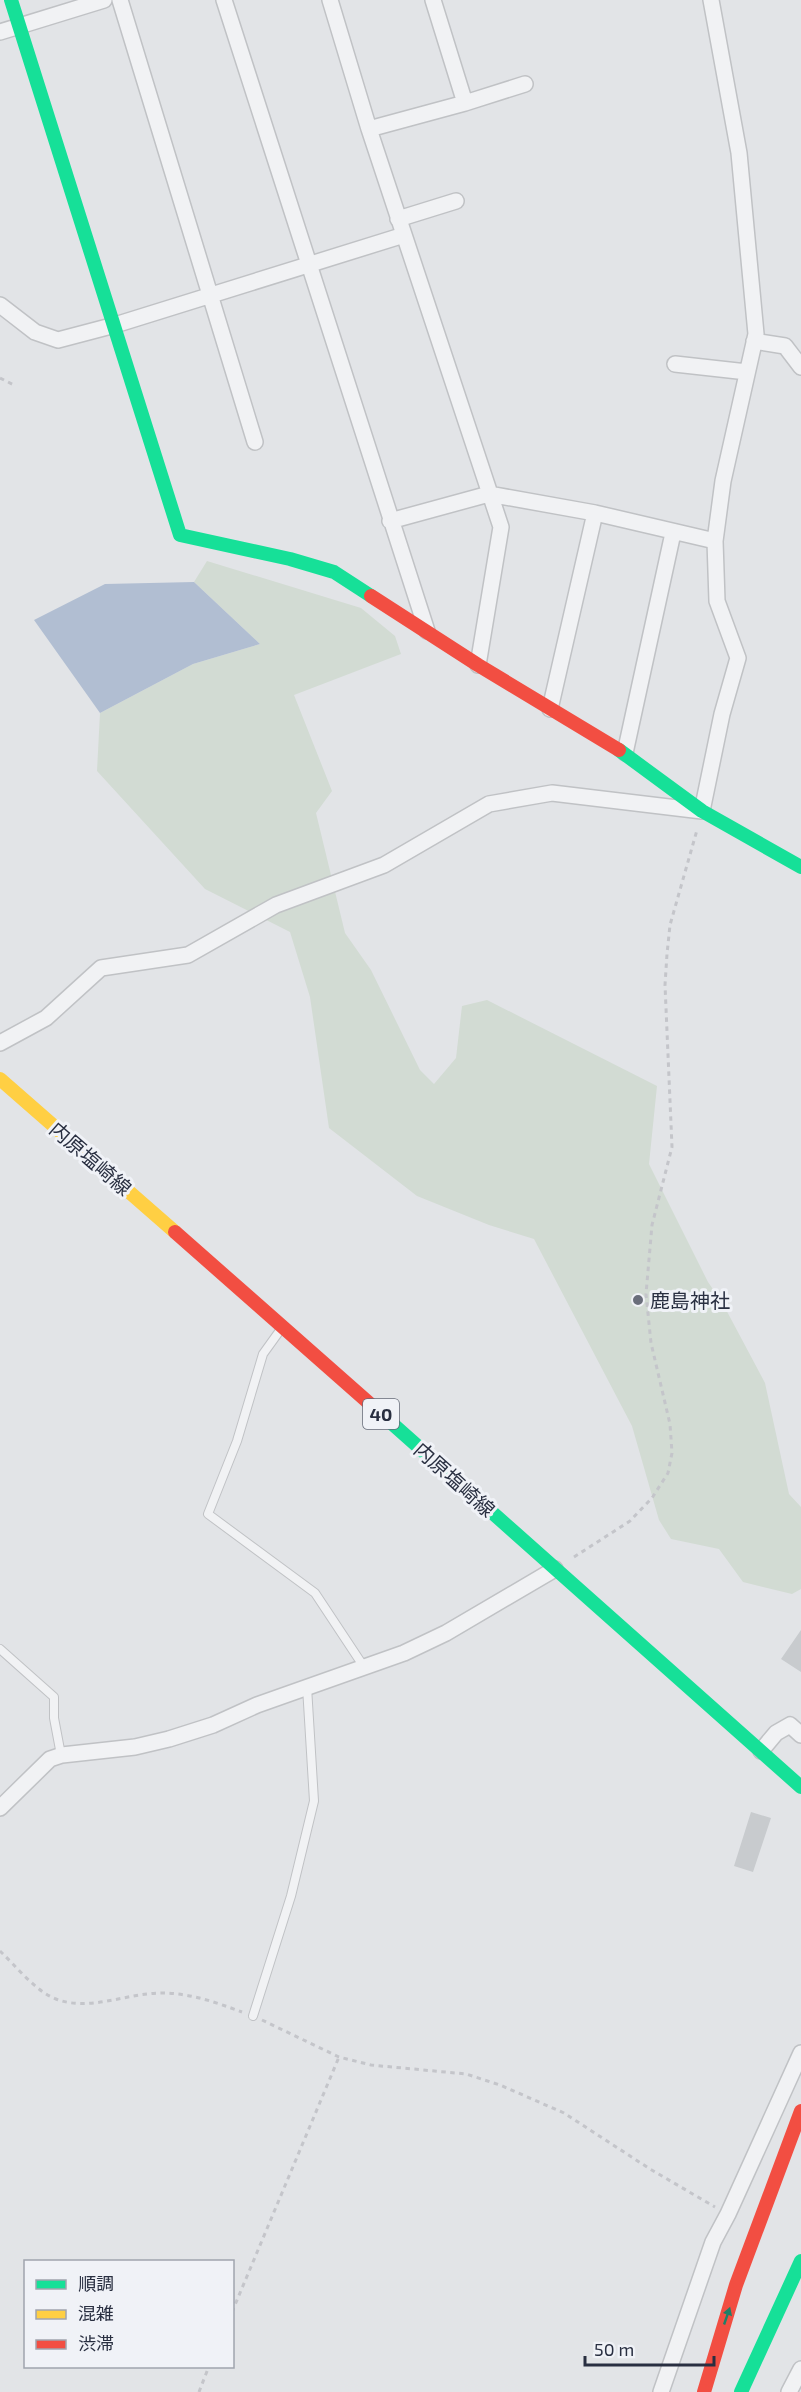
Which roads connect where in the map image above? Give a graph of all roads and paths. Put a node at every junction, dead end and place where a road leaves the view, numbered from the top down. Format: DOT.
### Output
graph roads {
  1 [pos="11,0"];
  2 [pos="104,0"];
  3 [pos="120,0"];
  4 [pos="224,0"];
  5 [pos="330,0"];
  6 [pos="433,0"];
  7 [pos="711,0"];
  8 [pos="20,26"];
  9 [pos="0,32"];
  10 [pos="525,84"];
  11 [pos="465,103"];
  12 [pos="369,129"];
  13 [pos="456,201"];
  14 [pos="398,219"];
  15 [pos="404,235"];
  16 [pos="307,264"];
  17 [pos="210,294"];
  18 [pos="1,304"];
  19 [pos="115,325"];
  20 [pos="754,341"];
  21 [pos="675,364"];
  22 [pos="801,367"];
  23 [pos="747,372"];
  24 [pos="0,378"];
  25 [pos="14,385"];
  26 [pos="255,442"];
  27 [pos="489,494"];
  28 [pos="595,513"];
  29 [pos="390,520"];
  30 [pos="673,533"];
  31 [pos="715,541"];
  32 [pos="427,631"];
  33 [pos="478,665"];
  34 [pos="550,709"];
  35 [pos="625,753"];
  36 [pos="702,811"];
  37 [pos="801,867"];
  38 [pos="0,1043"];
  39 [pos="0,1078"];
  40 [pos="283,1326"];
  41 [pos="555,1569"];
  42 [pos="0,1649"];
  43 [pos="364,1667"];
  44 [pos="307,1687"];
  45 [pos="801,1735"];
  46 [pos="761,1751"];
  47 [pos="61,1755"];
  48 [pos="801,1787"];
  49 [pos="0,1808"];
  50 [pos="0,1951"];
  51 [pos="253,2016"];
  52 [pos="801,2053"];
  53 [pos="339,2057"];
  54 [pos="801,2111"];
  55 [pos="728,2214"];
  56 [pos="801,2261"];
  57 [pos="234,2307"];
  58 [pos="780,2341"];
  59 [pos="209,2368"];
  60 [pos="801,2369"];
  61 [pos="199,2392"];
  62 [pos="661,2392"];
  63 [pos="704,2392"];
  64 [pos="741,2392"];
  65 [pos="753,2392"];
  66 [pos="789,2392"];
  1 -- 8 [label="main road"];
  2 -- 8 [label="street"];
  3 -- 17 [label="street"];
  4 -- 16 [label="street"];
  5 -- 12 [label="street"];
  6 -- 11 [label="street"];
  7 -- 20 [label="street"];
  8 -- 9 [label="street"];
  8 -- 19 [label="main road"];
  10 -- 11 [label="street"];
  11 -- 12 [label="street"];
  12 -- 14 [label="street"];
  13 -- 14 [label="street"];
  14 -- 15 [label="street"];
  15 -- 16 [label="street"];
  15 -- 27 [label="street"];
  16 -- 17 [label="street"];
  16 -- 29 [label="street"];
  17 -- 19 [label="street"];
  17 -- 26 [label="street"];
  18 -- 19 [label="street"];
  19 -- 32 [label="main road"];
  20 -- 22 [label="street"];
  20 -- 23 [label="street"];
  21 -- 23 [label="street"];
  23 -- 31 [label="street"];
  24 -- 25 [label="path"];
  27 -- 28 [label="street"];
  27 -- 29 [label="street"];
  27 -- 33 [label="street"];
  28 -- 30 [label="street"];
  28 -- 34 [label="street"];
  29 -- 32 [label="street"];
  30 -- 31 [label="street"];
  30 -- 35 [label="street"];
  31 -- 36 [label="street"];
  32 -- 33 [label="main road"];
  33 -- 34 [label="main road"];
  34 -- 35 [label="main road"];
  35 -- 36 [label="main road"];
  36 -- 37 [label="main road"];
  36 -- 38 [label="street"];
  36 -- 41 [label="path"];
  39 -- 40 [label="main road, 内原塩崎線 / 40"];
  40 -- 41 [label="main road, 内原塩崎線 / 40"];
  40 -- 43 [label="lane"];
  41 -- 43 [label="street"];
  41 -- 46 [label="main road, 内原塩崎線 / 40"];
  42 -- 47 [label="lane"];
  43 -- 44 [label="street"];
  44 -- 47 [label="street"];
  44 -- 51 [label="lane"];
  45 -- 46 [label="street"];
  46 -- 48 [label="main road, 内原塩崎線 / 40"];
  47 -- 49 [label="street"];
  50 -- 51 [label="path"];
  51 -- 53 [label="path"];
  52 -- 55 [label="street"];
  53 -- 55 [label="path"];
  53 -- 57 [label="path"];
  63 -- 54 [label="main road, one-way"];
  55 -- 62 [label="street"];
  56 -- 64 [label="main road"];
  58 -- 65 [label="main road"];
  59 -- 61 [label="path"];
  60 -- 66 [label="street"];
}
